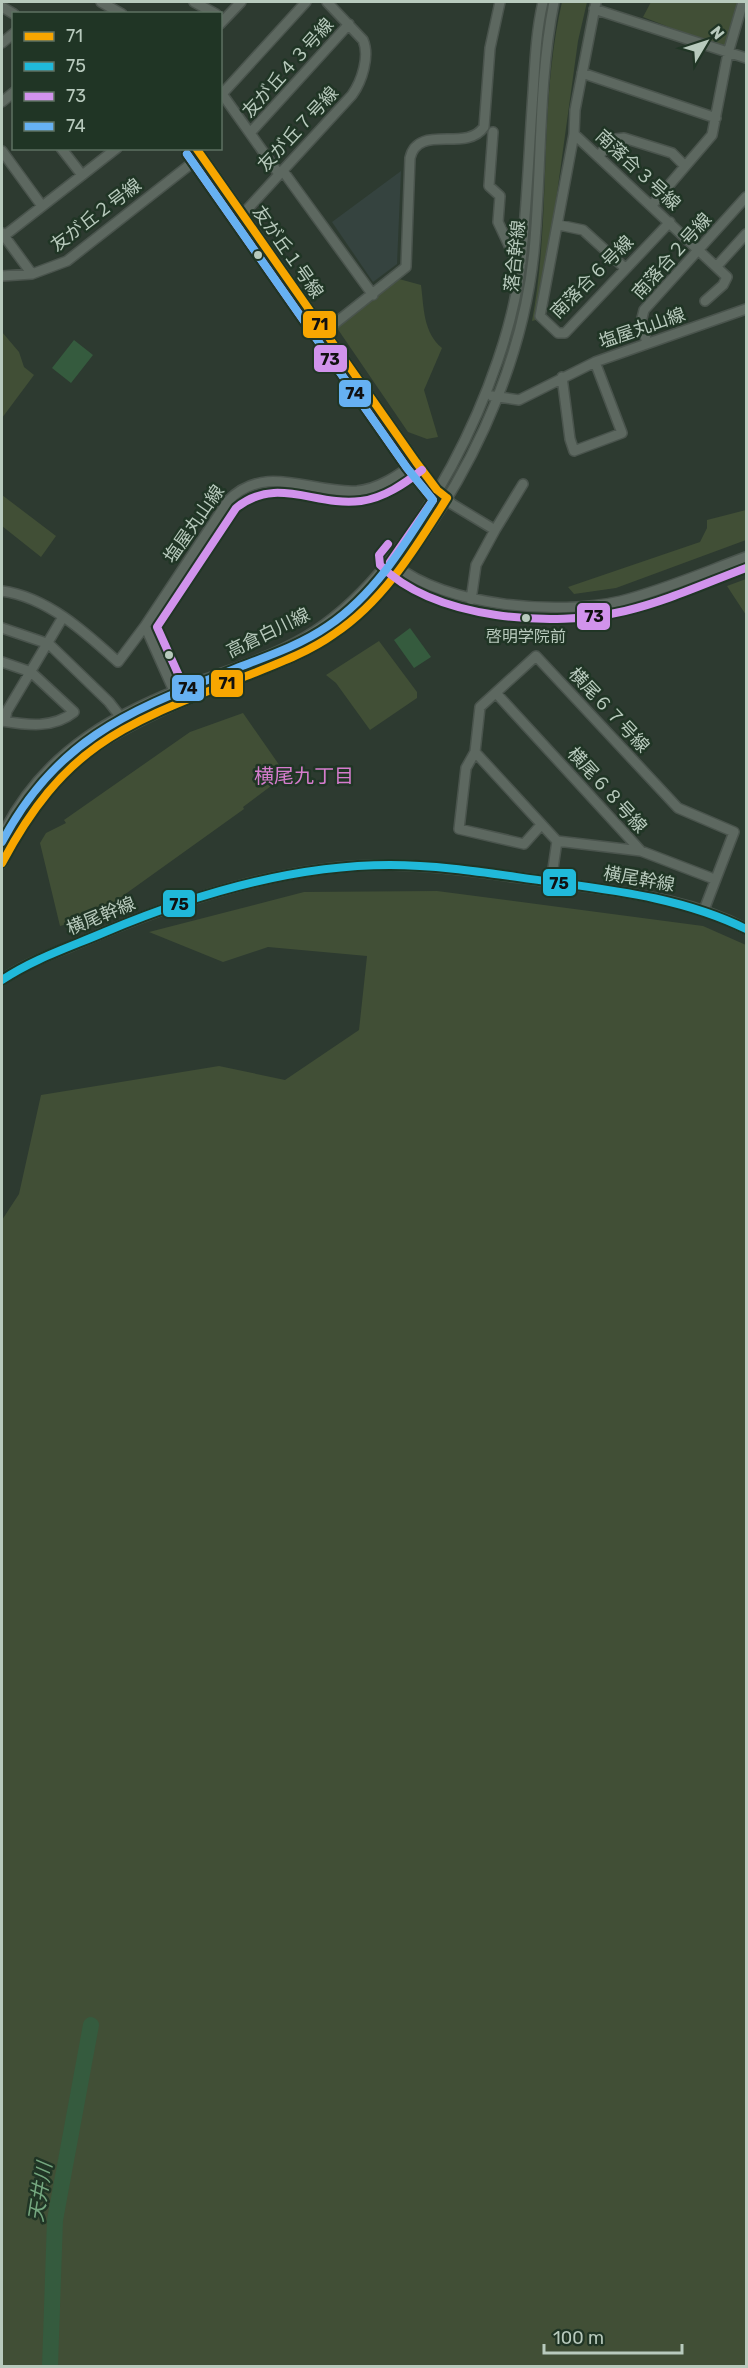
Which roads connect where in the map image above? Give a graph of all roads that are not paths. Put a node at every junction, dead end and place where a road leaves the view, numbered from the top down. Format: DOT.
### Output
graph roads {
  1 [pos="101,2"];
  2 [pos="194,2"];
  3 [pos="241,2"];
  4 [pos="306,2"];
  5 [pos="327,2"];
  6 [pos="500,2"];
  7 [pos="543,2"];
  8 [pos="554,2"];
  9 [pos="743,2"];
  10 [pos="595,5"];
  11 [pos="118,12"];
  12 [pos="212,12"];
  13 [pos="222,20"];
  14 [pos="350,24"];
  15 [pos="728,53"];
  16 [pos="747,58"];
  17 [pos="582,73"];
  18 [pos="222,92"];
  19 [pos="222,94"];
  20 [pos="716,118"];
  21 [pos="493,132"];
  22 [pos="250,134"];
  23 [pos="574,134"];
  24 [pos="62,150"];
  25 [pos="114,150"];
  26 [pos="2,151"];
  27 [pos="198,152"];
  28 [pos="598,156"];
  29 [pos="685,166"];
  30 [pos="281,173"];
  31 [pos="82,176"];
  32 [pos="747,198"];
  33 [pos="652,205"];
  34 [pos="42,206"];
  35 [pos="242,215"];
  36 [pos="670,222"];
  37 [pos="558,225"];
  38 [pos="747,234"];
  39 [pos="2,235"];
  40 [pos="698,249"];
  41 [pos="521,263"];
  42 [pos="717,266"];
  43 [pos="625,268"];
  44 [pos="32,274"];
  45 [pos="2,276"];
  46 [pos="373,295"];
  47 [pos="705,301"];
  48 [pos="747,309"];
  49 [pos="324,332"];
  50 [pos="647,343"];
  51 [pos="595,362"];
  52 [pos="562,377"];
  53 [pos="484,393"];
  54 [pos="496,397"];
  55 [pos="416,462"];
  56 [pos="523,484"];
  57 [pos="437,490"];
  58 [pos="447,498"];
  59 [pos="495,530"];
  60 [pos="747,557"];
  61 [pos="389,560"];
  62 [pos="399,568"];
  63 [pos="2,591"];
  64 [pos="471,600"];
  65 [pos="63,617"];
  66 [pos="145,627"];
  67 [pos="2,628"];
  68 [pos="48,645"];
  69 [pos="2,662"];
  70 [pos="31,672"];
  71 [pos="174,691"];
  72 [pos="496,693"];
  73 [pos="120,715"];
  74 [pos="3,721"];
  75 [pos="126,726"];
  76 [pos="475,752"];
  77 [pos="541,825"];
  78 [pos="2,836"];
  79 [pos="557,841"];
  80 [pos="641,852"];
  81 [pos="2,863"];
  82 [pos="714,879"];
  83 [pos="551,882"];
  84 [pos="704,910"];
  85 [pos="747,929"];
  86 [pos="2,980"];
  1 -- 11 [label="street"];
  2 -- 12 [label="street"];
  3 -- 13 [label="street"];
  4 -- 18 [label="street"];
  5 -- 14 [label="street, 友が丘７号線"];
  6 -- 46 [label="street"];
  7 -- 41 [label="street, 落合幹線"];
  8 -- 54 [label="street, 落合幹線"];
  9 -- 15 [label="street"];
  10 -- 15 [label="street"];
  10 -- 17 [label="street, 南落合３号線"];
  14 -- 22 [label="street, 友が丘４３号線"];
  14 -- 30 [label="street, 友が丘７号線"];
  15 -- 16 [label="street"];
  15 -- 20 [label="street"];
  17 -- 20 [label="street"];
  17 -- 23 [label="street, 南落合３号線"];
  19 -- 22 [label="street"];
  20 -- 29 [label="street"];
  21 -- 41 [label="street"];
  22 -- 30 [label="street"];
  23 -- 28 [label="street, 南落合３号線"];
  23 -- 37 [label="street, 南落合６号線"];
  24 -- 31 [label="street"];
  25 -- 31 [label="street"];
  26 -- 34 [label="street"];
  27 -- 35 [label="street, 友が丘１号線"];
  27 -- 44 [label="street, 友が丘２号線"];
  28 -- 29 [label="street"];
  28 -- 33 [label="street, 南落合３号線"];
  29 -- 33 [label="street"];
  30 -- 35 [label="street, 友が丘７号線"];
  30 -- 46 [label="street"];
  31 -- 34 [label="street"];
  32 -- 40 [label="street, 南落合２号線"];
  33 -- 36 [label="street, 南落合３号線"];
  34 -- 39 [label="street"];
  35 -- 49 [label="street, 友が丘１号線"];
  36 -- 40 [label="street, 南落合３号線"];
  36 -- 43 [label="street, 南落合６号線"];
  37 -- 43 [label="street"];
  37 -- 43 [label="street, 南落合６号線"];
  38 -- 42 [label="street"];
  39 -- 44 [label="street"];
  40 -- 42 [label="street, 南落合３号線"];
  40 -- 50 [label="street, 南落合２号線"];
  41 -- 53 [label="street, 落合幹線"];
  42 -- 47 [label="street"];
  44 -- 45 [label="street, 友が丘２号線"];
  46 -- 49 [label="street"];
  48 -- 50 [label="street, 塩屋丸山線"];
  49 -- 55 [label="street, 友が丘１号線"];
  50 -- 51 [label="street, 塩屋丸山線"];
  51 -- 52 [label="street, 塩屋丸山線"];
  51 -- 52 [label="street"];
  52 -- 54 [label="street, 塩屋丸山線"];
  53 -- 54 [label="street, 塩屋丸山線"];
  53 -- 57 [label="street, 落合幹線"];
  54 -- 58 [label="street, 落合幹線"];
  55 -- 57 [label="street"];
  55 -- 66 [label="street, 塩屋丸山線"];
  56 -- 59 [label="street"];
  57 -- 58 [label="street"];
  57 -- 61 [label="street"];
  58 -- 59 [label="street"];
  58 -- 62 [label="street"];
  59 -- 64 [label="street"];
  60 -- 64 [label="street"];
  61 -- 62 [label="street"];
  61 -- 71 [label="street, 高倉白川線"];
  62 -- 64 [label="street"];
  62 -- 75 [label="street, 高倉白川線"];
  63 -- 65 [label="street"];
  65 -- 66 [label="street, 塩屋丸山線"];
  65 -- 68 [label="street"];
  66 -- 71 [label="street"];
  67 -- 68 [label="street"];
  68 -- 70 [label="street"];
  68 -- 73 [label="street"];
  69 -- 70 [label="street"];
  70 -- 74 [label="street"];
  70 -- 74 [label="street"];
  71 -- 73 [label="street"];
  72 -- 76 [label="street, 横尾６７号線"];
  72 -- 80 [label="street, 横尾６８号線"];
  72 -- 82 [label="street, 横尾６７号線"];
  73 -- 75 [label="street"];
  73 -- 78 [label="street"];
  75 -- 81 [label="street"];
  76 -- 77 [label="street"];
  76 -- 77 [label="street, 横尾６７号線"];
  77 -- 79 [label="street"];
  79 -- 80 [label="street"];
  79 -- 83 [label="street"];
  80 -- 82 [label="street, 横尾６８号線"];
  82 -- 84 [label="street, 横尾６７号線"];
  83 -- 84 [label="street, 横尾幹線"];
  83 -- 86 [label="street, 横尾幹線"];
  84 -- 85 [label="street, 横尾幹線"];
}
